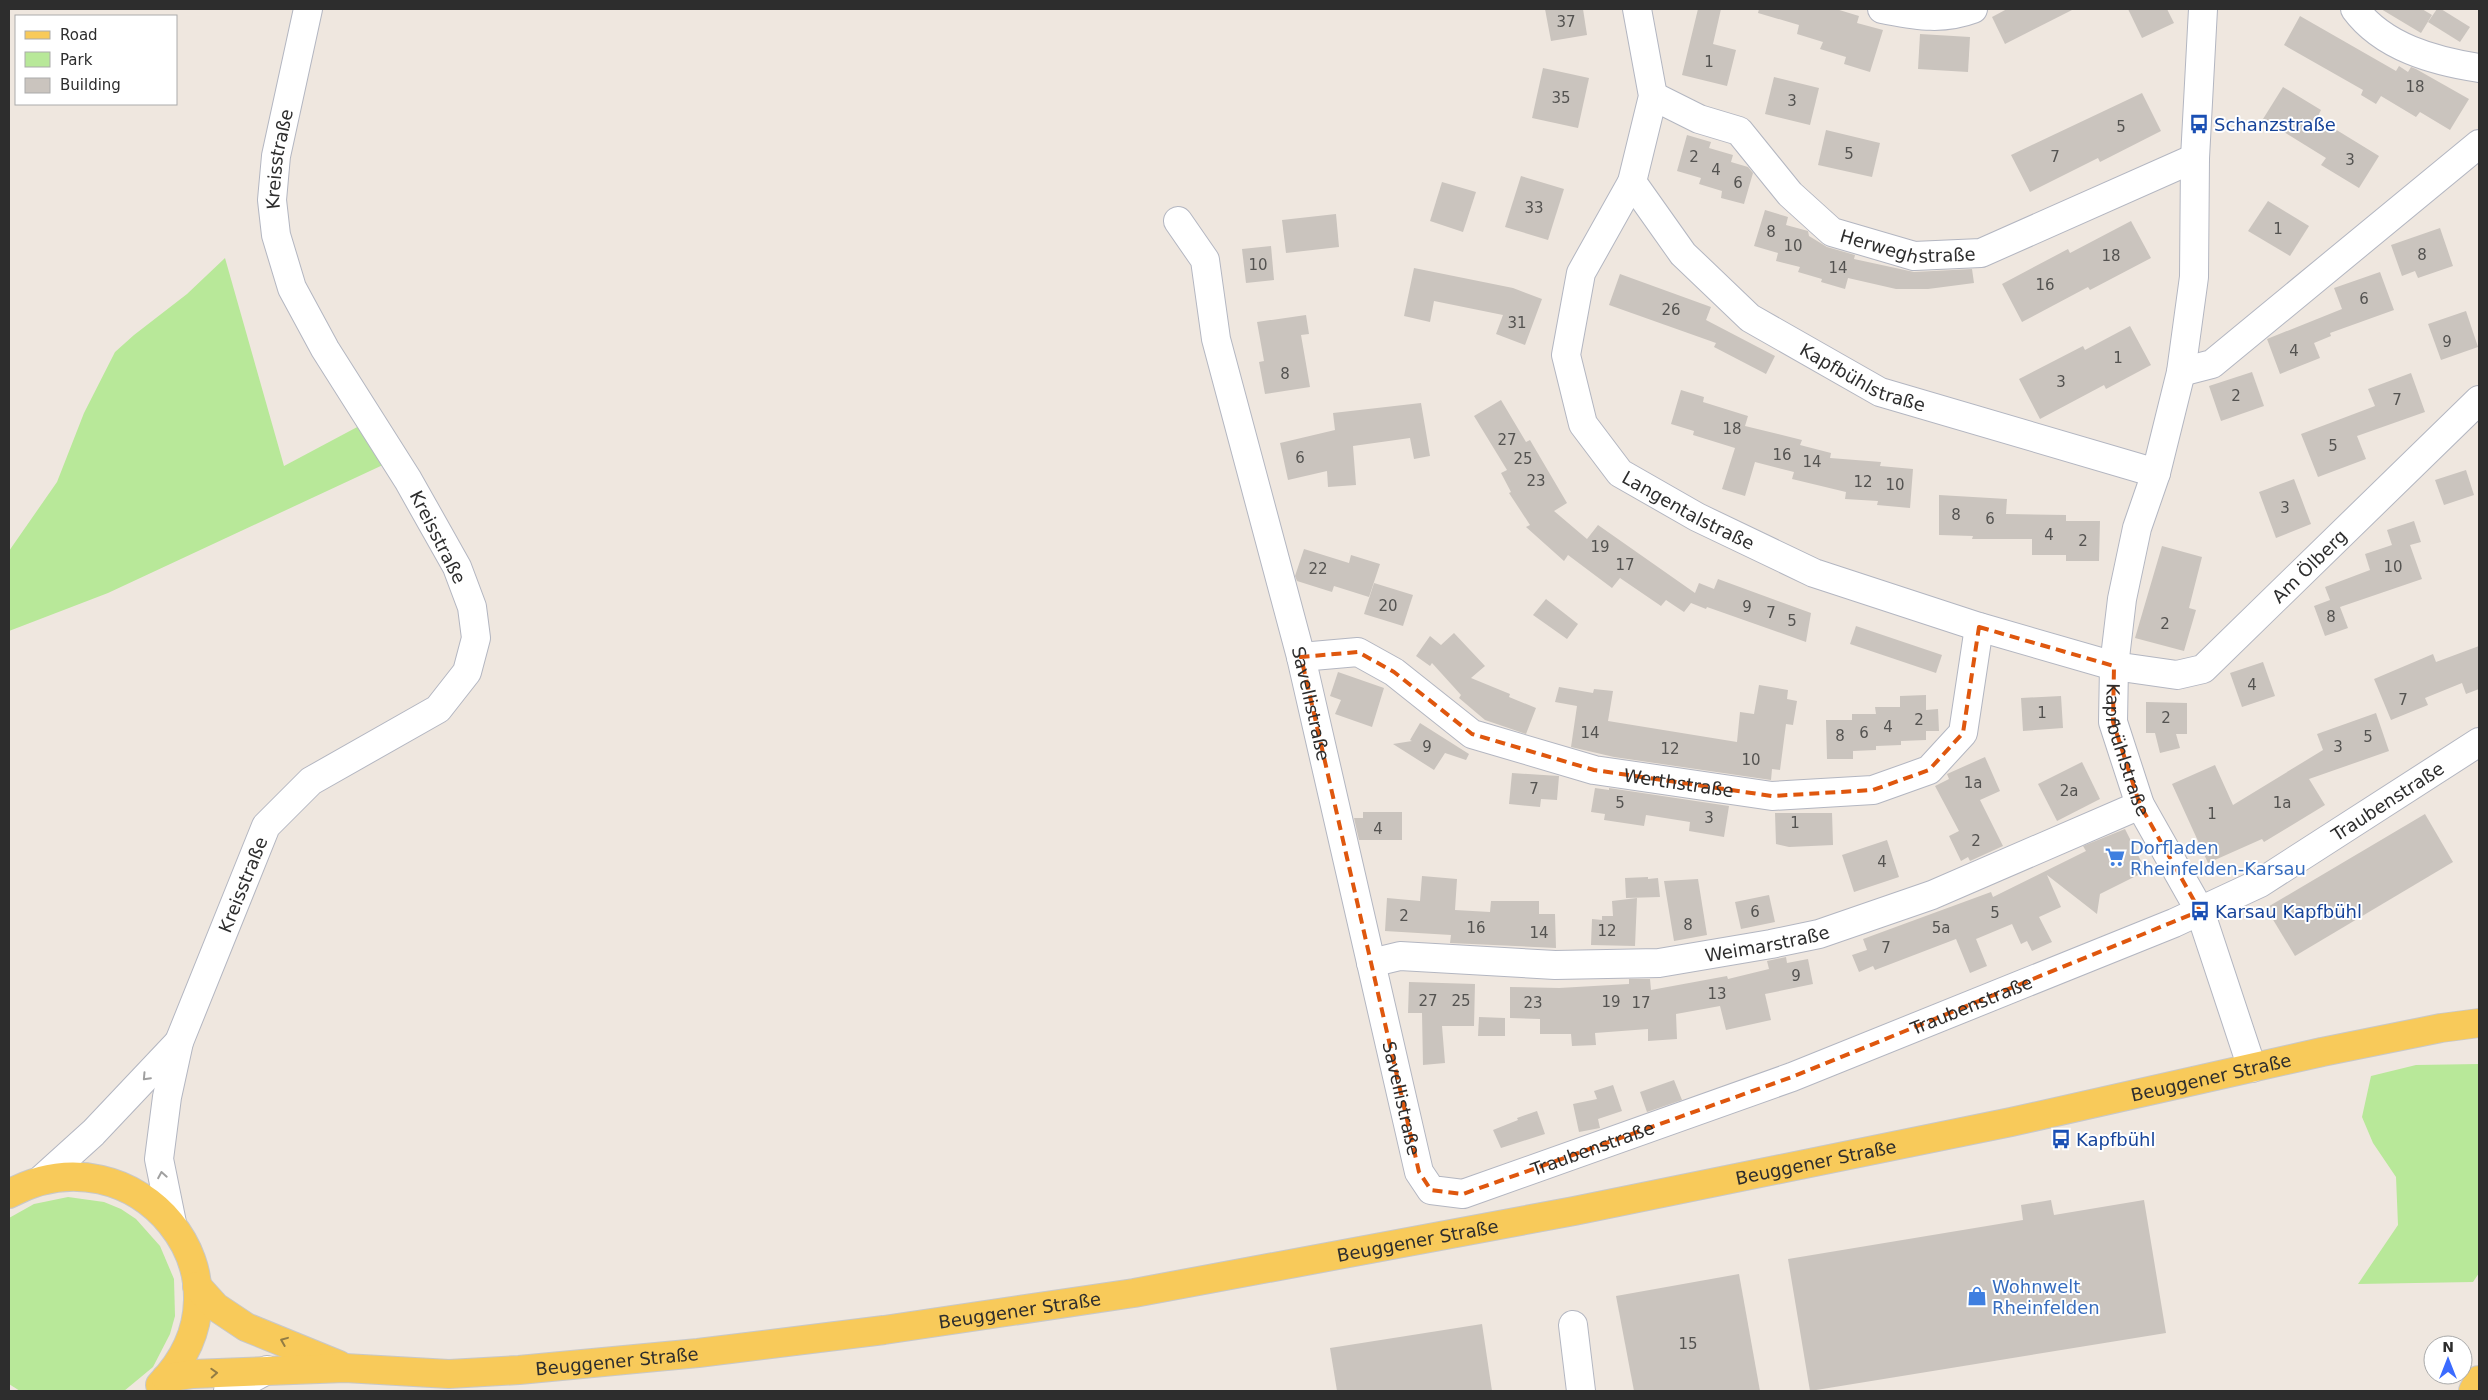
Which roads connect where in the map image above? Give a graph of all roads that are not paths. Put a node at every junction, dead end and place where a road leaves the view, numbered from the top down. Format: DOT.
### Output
graph roads {
  1 [pos="308,9"];
  2 [pos="1637,9"];
  3 [pos="1882,9"];
  4 [pos="1974,9"];
  5 [pos="2203,9"];
  6 [pos="2355,9"];
  7 [pos="2479,68"];
  8 [pos="1653,96"];
  9 [pos="2479,144"];
  10 [pos="2195,158"];
  11 [pos="1632,182"];
  12 [pos="1178,221"];
  13 [pos="2180,372"];
  14 [pos="2479,400"];
  15 [pos="2156,473"];
  16 [pos="1979,627"];
  17 [pos="1301,657"];
  18 [pos="2114,666"];
  19 [pos="2479,742"];
  20 [pos="2140,805"];
  21 [pos="2200,911"];
  22 [pos="1371,963"];
  23 [pos="2479,1023"];
  24 [pos="179,1042"];
  25 [pos="2252,1068"];
  26 [pos="41,1180"];
  27 [pos="1431,1190"];
  28 [pos="9,1194"];
  29 [pos="172,1223"];
  30 [pos="197,1286"];
  31 [pos="1573,1325"];
  32 [pos="344,1368"];
  33 [pos="267,1370"];
  34 [pos="2479,1380"];
  35 [pos="159,1385"];
  36 [pos="228,1391"];
  37 [pos="1581,1391"];
  38 [pos="2474,1391"];
  1 -- 24 [label="street, Kreisstraße"];
  2 -- 8 [label="street, Langentalstraße"];
  3 -- 4 [label="street"];
  5 -- 10 [label="street, Kapfbühlstraße"];
  6 -- 7 [label="street"];
  8 -- 10 [label="street, Herweghstraße"];
  8 -- 11 [label="street, Langentalstraße"];
  9 -- 13 [label="street"];
  10 -- 13 [label="street, Kapfbühlstraße"];
  11 -- 15 [label="street, Kapfbühlstraße"];
  11 -- 16 [label="street, Langentalstraße"];
  12 -- 17 [label="street, Savellistraße"];
  13 -- 15 [label="street, Kapfbühlstraße"];
  14 -- 18 [label="street, Am Ölberg"];
  15 -- 18 [label="street, Kapfbühlstraße"];
  16 -- 17 [label="street, Werthstraße"];
  16 -- 18 [label="street, Langentalstraße"];
  17 -- 22 [label="street, Savellistraße"];
  18 -- 20 [label="street, Kapfbühlstraße"];
  19 -- 21 [label="street, Traubenstraße"];
  20 -- 21 [label="street, Kapfbühlstraße"];
  20 -- 22 [label="street, Weimarstraße"];
  21 -- 25 [label="street, Kapfbühlstraße"];
  21 -- 27 [label="street, Traubenstraße"];
  22 -- 27 [label="street, Savellistraße"];
  23 -- 25 [label="main road, Beuggener Straße"];
  24 -- 26 [label="street, Kreisstraße, one-way"];
  29 -- 24 [label="street, Kreisstraße, one-way"];
  25 -- 32 [label="main road, Beuggener Straße"];
  26 -- 28 [label="main road"];
  26 -- 29 [label="main road"];
  29 -- 30 [label="main road"];
  32 -- 30 [label="main road, Beuggener Straße, one-way"];
  30 -- 35 [label="main road"];
  31 -- 37 [label="street"];
  32 -- 33 [label="main road, Beuggener Straße"];
  35 -- 33 [label="main road, Beuggener Straße, one-way"];
  33 -- 36 [label="street"];
  34 -- 38 [label="main road"];
}
